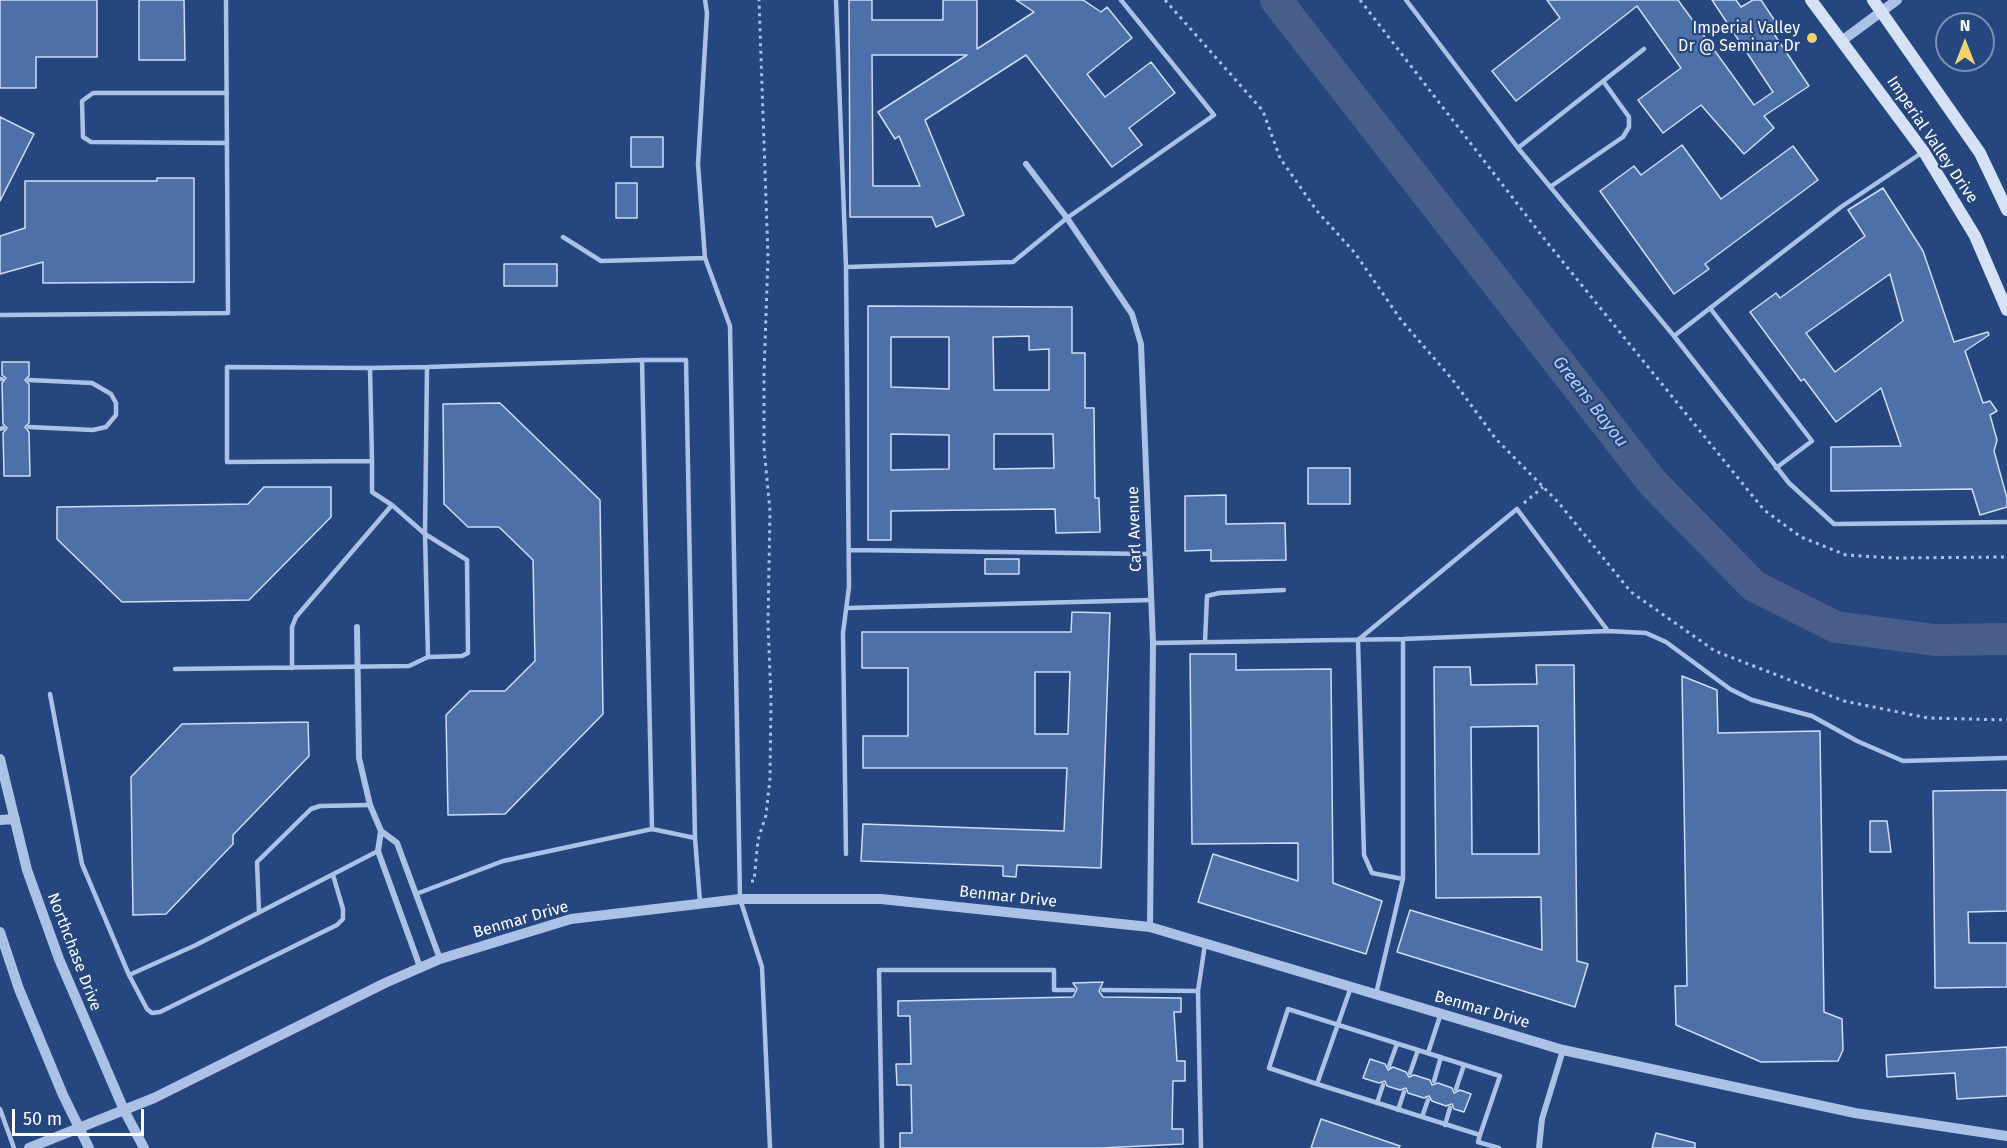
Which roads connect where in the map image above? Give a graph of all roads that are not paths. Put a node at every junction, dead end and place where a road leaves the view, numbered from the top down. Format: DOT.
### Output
graph roads {
  1 [pos="226,0"];
  2 [pos="705,0"];
  3 [pos="836,0"];
  4 [pos="1120,0"];
  5 [pos="1406,0"];
  6 [pos="1811,0"];
  7 [pos="1873,0"];
  8 [pos="1897,0"];
  9 [pos="1883,11"];
  10 [pos="1843,40"];
  11 [pos="1644,49"];
  12 [pos="1603,81"];
  13 [pos="227,93"];
  14 [pos="227,142"];
  15 [pos="1518,148"];
  16 [pos="1924,152"];
  17 [pos="1026,164"];
  18 [pos="1550,187"];
  19 [pos="2007,210"];
  20 [pos="1067,218"];
  21 [pos="563,237"];
  22 [pos="705,258"];
  23 [pos="846,267"];
  24 [pos="2003,290"];
  25 [pos="1710,308"];
  26 [pos="2007,310"];
  27 [pos="0,315"];
  28 [pos="1674,336"];
  29 [pos="642,360"];
  30 [pos="427,367"];
  31 [pos="370,368"];
  32 [pos="29,380"];
  33 [pos="29,427"];
  34 [pos="372,461"];
  35 [pos="1776,468"];
  36 [pos="393,505"];
  37 [pos="2007,522"];
  38 [pos="425,534"];
  39 [pos="849,550"];
  40 [pos="1150,554"];
  41 [pos="1284,590"];
  42 [pos="1151,600"];
  43 [pos="847,608"];
  44 [pos="357,627"];
  45 [pos="1608,631"];
  46 [pos="1403,639"];
  47 [pos="1358,640"];
  48 [pos="1205,642"];
  49 [pos="1153,643"];
  50 [pos="428,657"];
  51 [pos="358,666"];
  52 [pos="292,668"];
  53 [pos="175,669"];
  54 [pos="50,694"];
  55 [pos="2007,758"];
  56 [pos="0,759"];
  57 [pos="370,805"];
  58 [pos="15,819"];
  59 [pos="0,820"];
  60 [pos="652,829"];
  61 [pos="381,831"];
  62 [pos="695,838"];
  63 [pos="378,851"];
  64 [pos="846,854"];
  65 [pos="333,875"];
  66 [pos="1402,879"];
  67 [pos="416,894"];
  68 [pos="740,899"];
  69 [pos="700,902"];
  70 [pos="259,912"];
  71 [pos="1150,927"];
  72 [pos="0,932"];
  73 [pos="1205,944"];
  74 [pos="440,959"];
  75 [pos="420,967"];
  76 [pos="129,975"];
  77 [pos="1350,987"];
  78 [pos="1073,990"];
  79 [pos="1103,990"];
  80 [pos="1198,991"];
  81 [pos="1376,994"];
  82 [pos="1441,1013"];
  83 [pos="1337,1025"];
  84 [pos="1397,1044"];
  85 [pos="1418,1050"];
  86 [pos="1563,1050"];
  87 [pos="1428,1053"];
  88 [pos="1441,1058"];
  89 [pos="1464,1065"];
  90 [pos="1389,1066"];
  91 [pos="1410,1073"];
  92 [pos="1434,1081"];
  93 [pos="1317,1084"];
  94 [pos="1383,1084"];
  95 [pos="1456,1089"];
  96 [pos="1404,1092"];
  97 [pos="1428,1100"];
  98 [pos="1377,1103"];
  99 [pos="1450,1107"];
  100 [pos="0,1109"];
  101 [pos="124,1110"];
  102 [pos="1398,1110"];
  103 [pos="1422,1117"];
  104 [pos="1445,1125"];
  105 [pos="79,1128"];
  106 [pos="1480,1136"];
  107 [pos="2007,1136"];
  108 [pos="14,1148"];
  109 [pos="29,1148"];
  110 [pos="89,1148"];
  111 [pos="144,1148"];
  112 [pos="770,1148"];
  113 [pos="882,1148"];
  114 [pos="1201,1148"];
  115 [pos="1499,1148"];
  116 [pos="1539,1148"];
  1 -- 13 [label="lane"];
  2 -- 22 [label="lane"];
  3 -- 23 [label="lane"];
  4 -- 20 [label="lane"];
  5 -- 15 [label="lane"];
  6 -- 10 [label="main road, Imperial Valley Drive"];
  7 -- 9 [label="main road, Imperial Valley Drive"];
  8 -- 9 [label="street"];
  9 -- 10 [label="street"];
  9 -- 19 [label="main road, Imperial Valley Drive"];
  10 -- 16 [label="main road, Imperial Valley Drive"];
  11 -- 12 [label="lane"];
  12 -- 15 [label="lane"];
  12 -- 18 [label="lane"];
  13 -- 14 [label="lane"];
  13 -- 14 [label="lane"];
  14 -- 27 [label="lane"];
  15 -- 18 [label="lane"];
  16 -- 24 [label="main road, Imperial Valley Drive"];
  16 -- 25 [label="lane"];
  17 -- 20 [label="street, Carl Avenue"];
  18 -- 28 [label="lane"];
  20 -- 23 [label="lane"];
  20 -- 40 [label="street, Carl Avenue"];
  21 -- 22 [label="lane"];
  22 -- 68 [label="lane"];
  23 -- 39 [label="lane"];
  24 -- 26 [label="main road, Imperial Valley Drive"];
  25 -- 28 [label="lane"];
  25 -- 35 [label="lane"];
  28 -- 35 [label="lane"];
  29 -- 30 [label="lane"];
  29 -- 60 [label="lane"];
  29 -- 62 [label="lane"];
  30 -- 31 [label="lane"];
  30 -- 38 [label="lane"];
  31 -- 34 [label="lane"];
  31 -- 34 [label="lane"];
  32 -- 33 [label="lane"];
  34 -- 36 [label="lane"];
  35 -- 37 [label="lane"];
  36 -- 38 [label="lane"];
  36 -- 52 [label="lane"];
  38 -- 50 [label="lane"];
  38 -- 50 [label="lane"];
  39 -- 40 [label="lane"];
  39 -- 43 [label="lane"];
  40 -- 42 [label="street, Carl Avenue"];
  41 -- 48 [label="lane"];
  42 -- 43 [label="lane"];
  42 -- 49 [label="street, Carl Avenue"];
  43 -- 64 [label="lane"];
  44 -- 51 [label="street"];
  45 -- 46 [label="lane"];
  45 -- 47 [label="lane"];
  45 -- 55 [label="lane"];
  46 -- 47 [label="lane"];
  46 -- 66 [label="lane"];
  47 -- 48 [label="lane"];
  47 -- 66 [label="lane"];
  48 -- 49 [label="lane"];
  49 -- 71 [label="street, Carl Avenue"];
  50 -- 51 [label="lane"];
  51 -- 52 [label="lane"];
  51 -- 57 [label="street"];
  52 -- 53 [label="lane"];
  54 -- 76 [label="lane"];
  56 -- 58 [label="street, Northchase Drive"];
  57 -- 61 [label="street"];
  57 -- 70 [label="lane"];
  58 -- 59 [label="street"];
  58 -- 101 [label="street, Northchase Drive"];
  60 -- 62 [label="lane"];
  60 -- 67 [label="lane"];
  61 -- 63 [label="street"];
  61 -- 67 [label="street"];
  62 -- 69 [label="lane"];
  63 -- 65 [label="lane"];
  63 -- 75 [label="street"];
  65 -- 70 [label="lane"];
  65 -- 76 [label="lane"];
  66 -- 81 [label="lane"];
  67 -- 74 [label="street"];
  68 -- 69 [label="street, Benmar Drive"];
  68 -- 71 [label="street, Benmar Drive"];
  68 -- 112 [label="lane"];
  69 -- 74 [label="street, Benmar Drive"];
  70 -- 76 [label="lane"];
  71 -- 73 [label="street, Benmar Drive"];
  72 -- 105 [label="street"];
  73 -- 77 [label="street, Benmar Drive"];
  73 -- 80 [label="lane"];
  74 -- 75 [label="street, Benmar Drive"];
  75 -- 101 [label="street, Benmar Drive"];
  77 -- 81 [label="street, Benmar Drive"];
  77 -- 83 [label="lane"];
  78 -- 113 [label="lane"];
  79 -- 80 [label="lane"];
  80 -- 114 [label="lane"];
  81 -- 82 [label="street, Benmar Drive"];
  82 -- 86 [label="street, Benmar Drive"];
  82 -- 87 [label="lane"];
  83 -- 84 [label="lane"];
  83 -- 93 [label="lane"];
  83 -- 93 [label="lane"];
  84 -- 85 [label="lane"];
  84 -- 90 [label="lane"];
  85 -- 87 [label="lane"];
  85 -- 91 [label="lane"];
  86 -- 107 [label="street, Benmar Drive"];
  86 -- 116 [label="street"];
  87 -- 88 [label="lane"];
  88 -- 89 [label="lane"];
  88 -- 92 [label="lane"];
  89 -- 95 [label="lane"];
  89 -- 106 [label="lane"];
  93 -- 98 [label="lane"];
  94 -- 98 [label="lane"];
  96 -- 102 [label="lane"];
  97 -- 103 [label="lane"];
  98 -- 102 [label="lane"];
  99 -- 104 [label="lane"];
  100 -- 108 [label="lane"];
  101 -- 105 [label="street, Benmar Drive"];
  101 -- 111 [label="street, Northchase Drive"];
  102 -- 103 [label="lane"];
  103 -- 104 [label="lane"];
  104 -- 106 [label="lane"];
  105 -- 109 [label="street, Benmar Drive"];
  105 -- 110 [label="street"];
  106 -- 115 [label="lane"];
}
